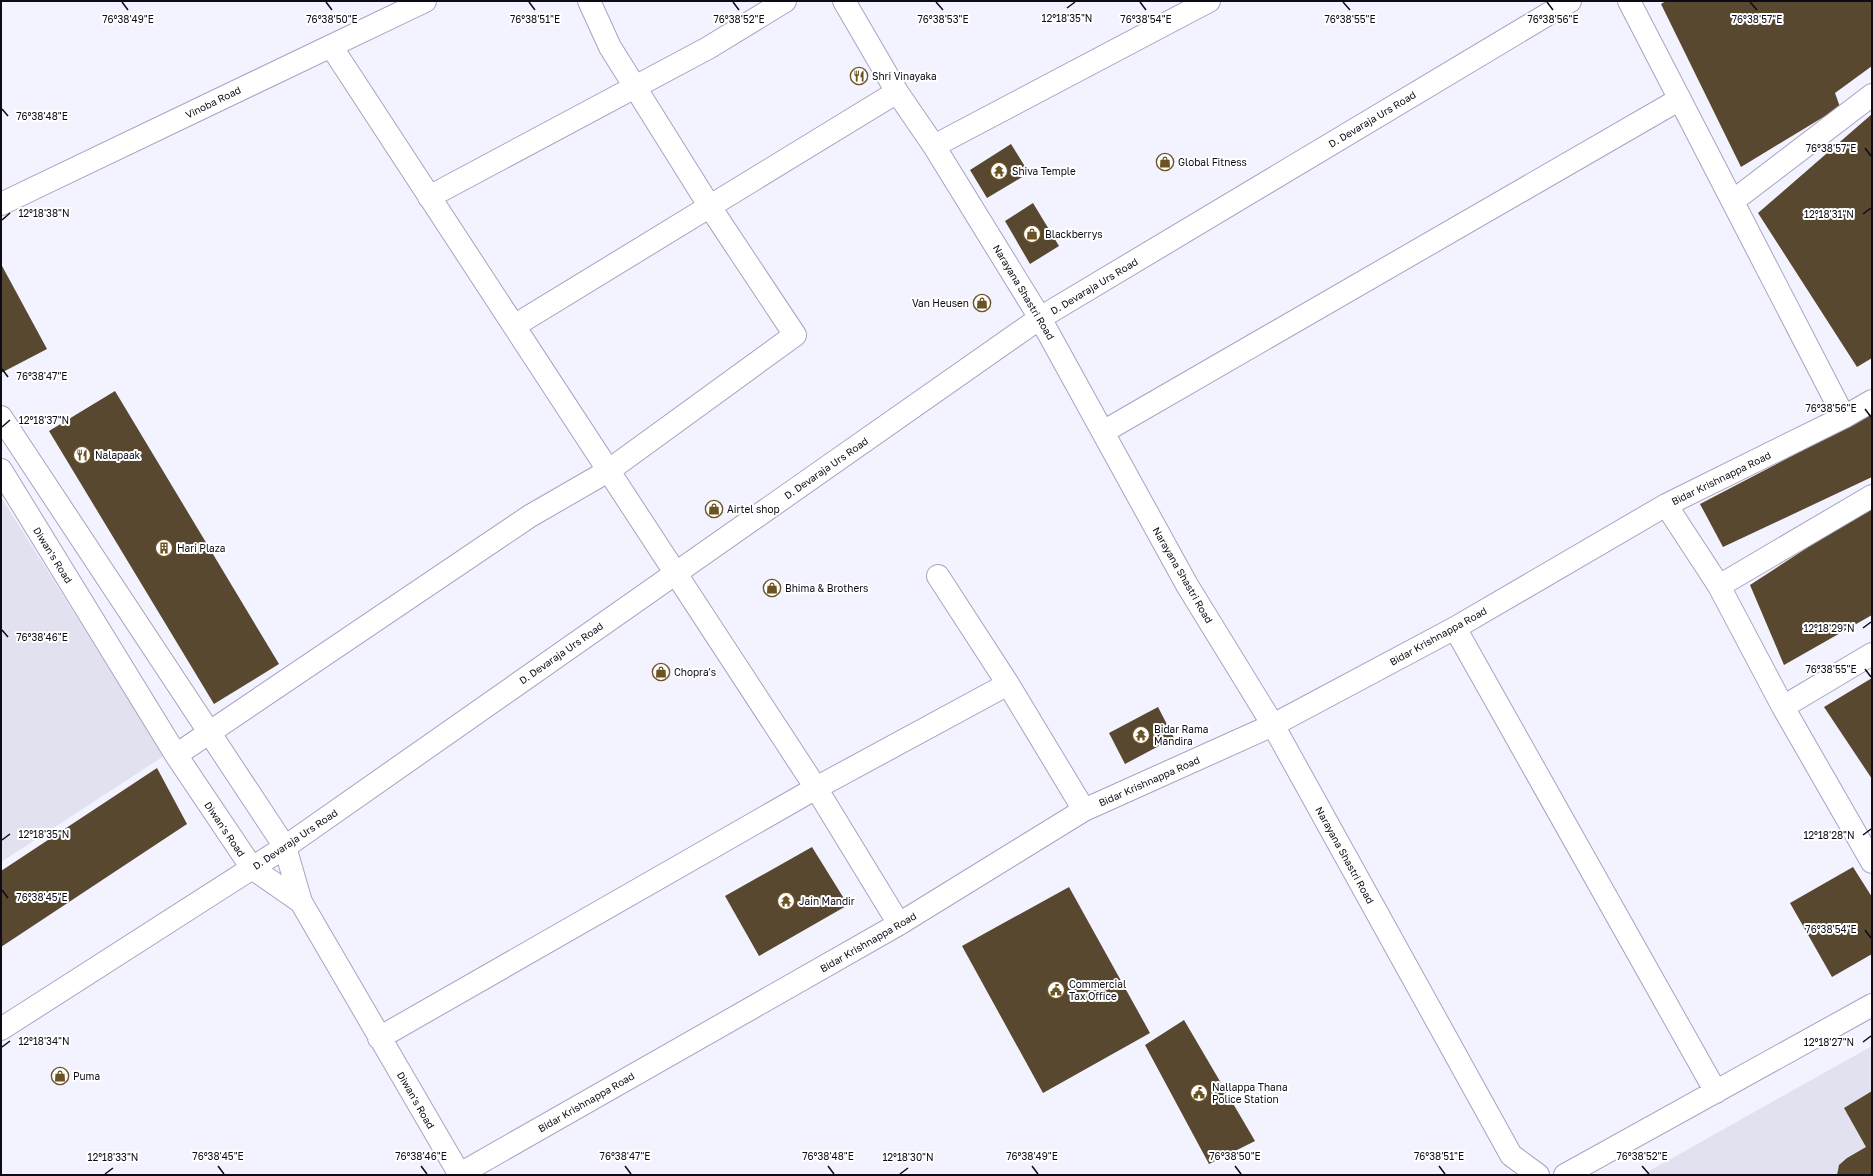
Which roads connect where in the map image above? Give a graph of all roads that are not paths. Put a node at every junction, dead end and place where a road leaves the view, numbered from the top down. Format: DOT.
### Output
graph roads {
  1 [pos="425,1"];
  2 [pos="589,1"];
  3 [pos="786,1"];
  4 [pos="844,1"];
  5 [pos="1209,1"];
  6 [pos="1570,1"];
  7 [pos="1629,1"];
  8 [pos="331,46"];
  9 [pos="635,87"];
  10 [pos="897,92"];
  11 [pos="1872,95"];
  12 [pos="1680,99"];
  13 [pos="934,146"];
  14 [pos="429,197"];
  15 [pos="1733,201"];
  16 [pos="1,204"];
  17 [pos="710,207"];
  18 [pos="1040,318"];
  19 [pos="514,326"];
  20 [pos="1872,401"];
  21 [pos="1,417"];
  22 [pos="1844,417"];
  23 [pos="1103,432"];
  24 [pos="1,470"];
  25 [pos="608,471"];
  26 [pos="1872,496"];
  27 [pos="1666,504"];
  28 [pos="675,573"];
  29 [pos="938,576"];
  30 [pos="1719,586"];
  31 [pos="1456,628"];
  32 [pos="1872,654"];
  33 [pos="1008,684"];
  34 [pos="1783,707"];
  35 [pos="1273,725"];
  36 [pos="209,732"];
  37 [pos="176,755"];
  38 [pos="816,788"];
  39 [pos="1084,810"];
  40 [pos="285,847"];
  41 [pos="1872,862"];
  42 [pos="252,868"];
  43 [pos="301,902"];
  44 [pos="900,924"];
  45 [pos="1872,1004"];
  46 [pos="1,1029"];
  47 [pos="379,1038"];
  48 [pos="1716,1092"];
  49 [pos="1511,1165"];
  50 [pos="460,1175"];
  51 [pos="1538,1175"];
  52 [pos="1565,1175"];
  1 -- 8 [label="street, Vinoba Road"];
  2 -- 9 [label="street"];
  3 -- 9 [label="street"];
  4 -- 10 [label="street, Narayana Shastri Road"];
  5 -- 13 [label="street"];
  6 -- 18 [label="street, D. Devaraja Urs Road"];
  7 -- 12 [label="street"];
  8 -- 14 [label="street"];
  8 -- 16 [label="street, Vinoba Road"];
  9 -- 14 [label="street"];
  9 -- 17 [label="street"];
  10 -- 13 [label="street, Narayana Shastri Road"];
  10 -- 17 [label="street"];
  11 -- 15 [label="street"];
  12 -- 15 [label="street"];
  12 -- 23 [label="street"];
  13 -- 18 [label="street, Narayana Shastri Road"];
  14 -- 19 [label="street"];
  15 -- 22 [label="street"];
  17 -- 19 [label="street"];
  17 -- 25 [label="street"];
  18 -- 23 [label="street, Narayana Shastri Road"];
  18 -- 28 [label="street, D. Devaraja Urs Road"];
  19 -- 25 [label="street"];
  20 -- 22 [label="street, Bidar Krishnappa Road"];
  21 -- 36 [label="street"];
  22 -- 27 [label="street, Bidar Krishnappa Road"];
  23 -- 35 [label="street, Narayana Shastri Road"];
  24 -- 37 [label="street, Diwan's Road"];
  25 -- 28 [label="street"];
  25 -- 36 [label="street"];
  26 -- 30 [label="street"];
  27 -- 30 [label="street"];
  27 -- 31 [label="street, Bidar Krishnappa Road"];
  28 -- 38 [label="street"];
  28 -- 40 [label="street, D. Devaraja Urs Road"];
  29 -- 33 [label="street"];
  30 -- 34 [label="street"];
  31 -- 35 [label="street, Bidar Krishnappa Road"];
  31 -- 48 [label="street"];
  32 -- 34 [label="street"];
  33 -- 38 [label="street"];
  33 -- 39 [label="street"];
  34 -- 41 [label="street"];
  35 -- 39 [label="street, Bidar Krishnappa Road"];
  35 -- 49 [label="street, Narayana Shastri Road"];
  36 -- 37 [label="street"];
  36 -- 40 [label="street"];
  37 -- 42 [label="street, Diwan's Road"];
  38 -- 44 [label="street"];
  38 -- 47 [label="street"];
  39 -- 44 [label="street, Bidar Krishnappa Road"];
  40 -- 42 [label="street, D. Devaraja Urs Road"];
  40 -- 43 [label="street"];
  42 -- 43 [label="street, Diwan's Road"];
  42 -- 46 [label="street, D. Devaraja Urs Road"];
  43 -- 47 [label="street, Diwan's Road"];
  44 -- 50 [label="street, Bidar Krishnappa Road"];
  45 -- 48 [label="street"];
  47 -- 50 [label="street, Diwan's Road"];
  48 -- 52 [label="street"];
  49 -- 51 [label="street, Narayana Shastri Road"];
}
